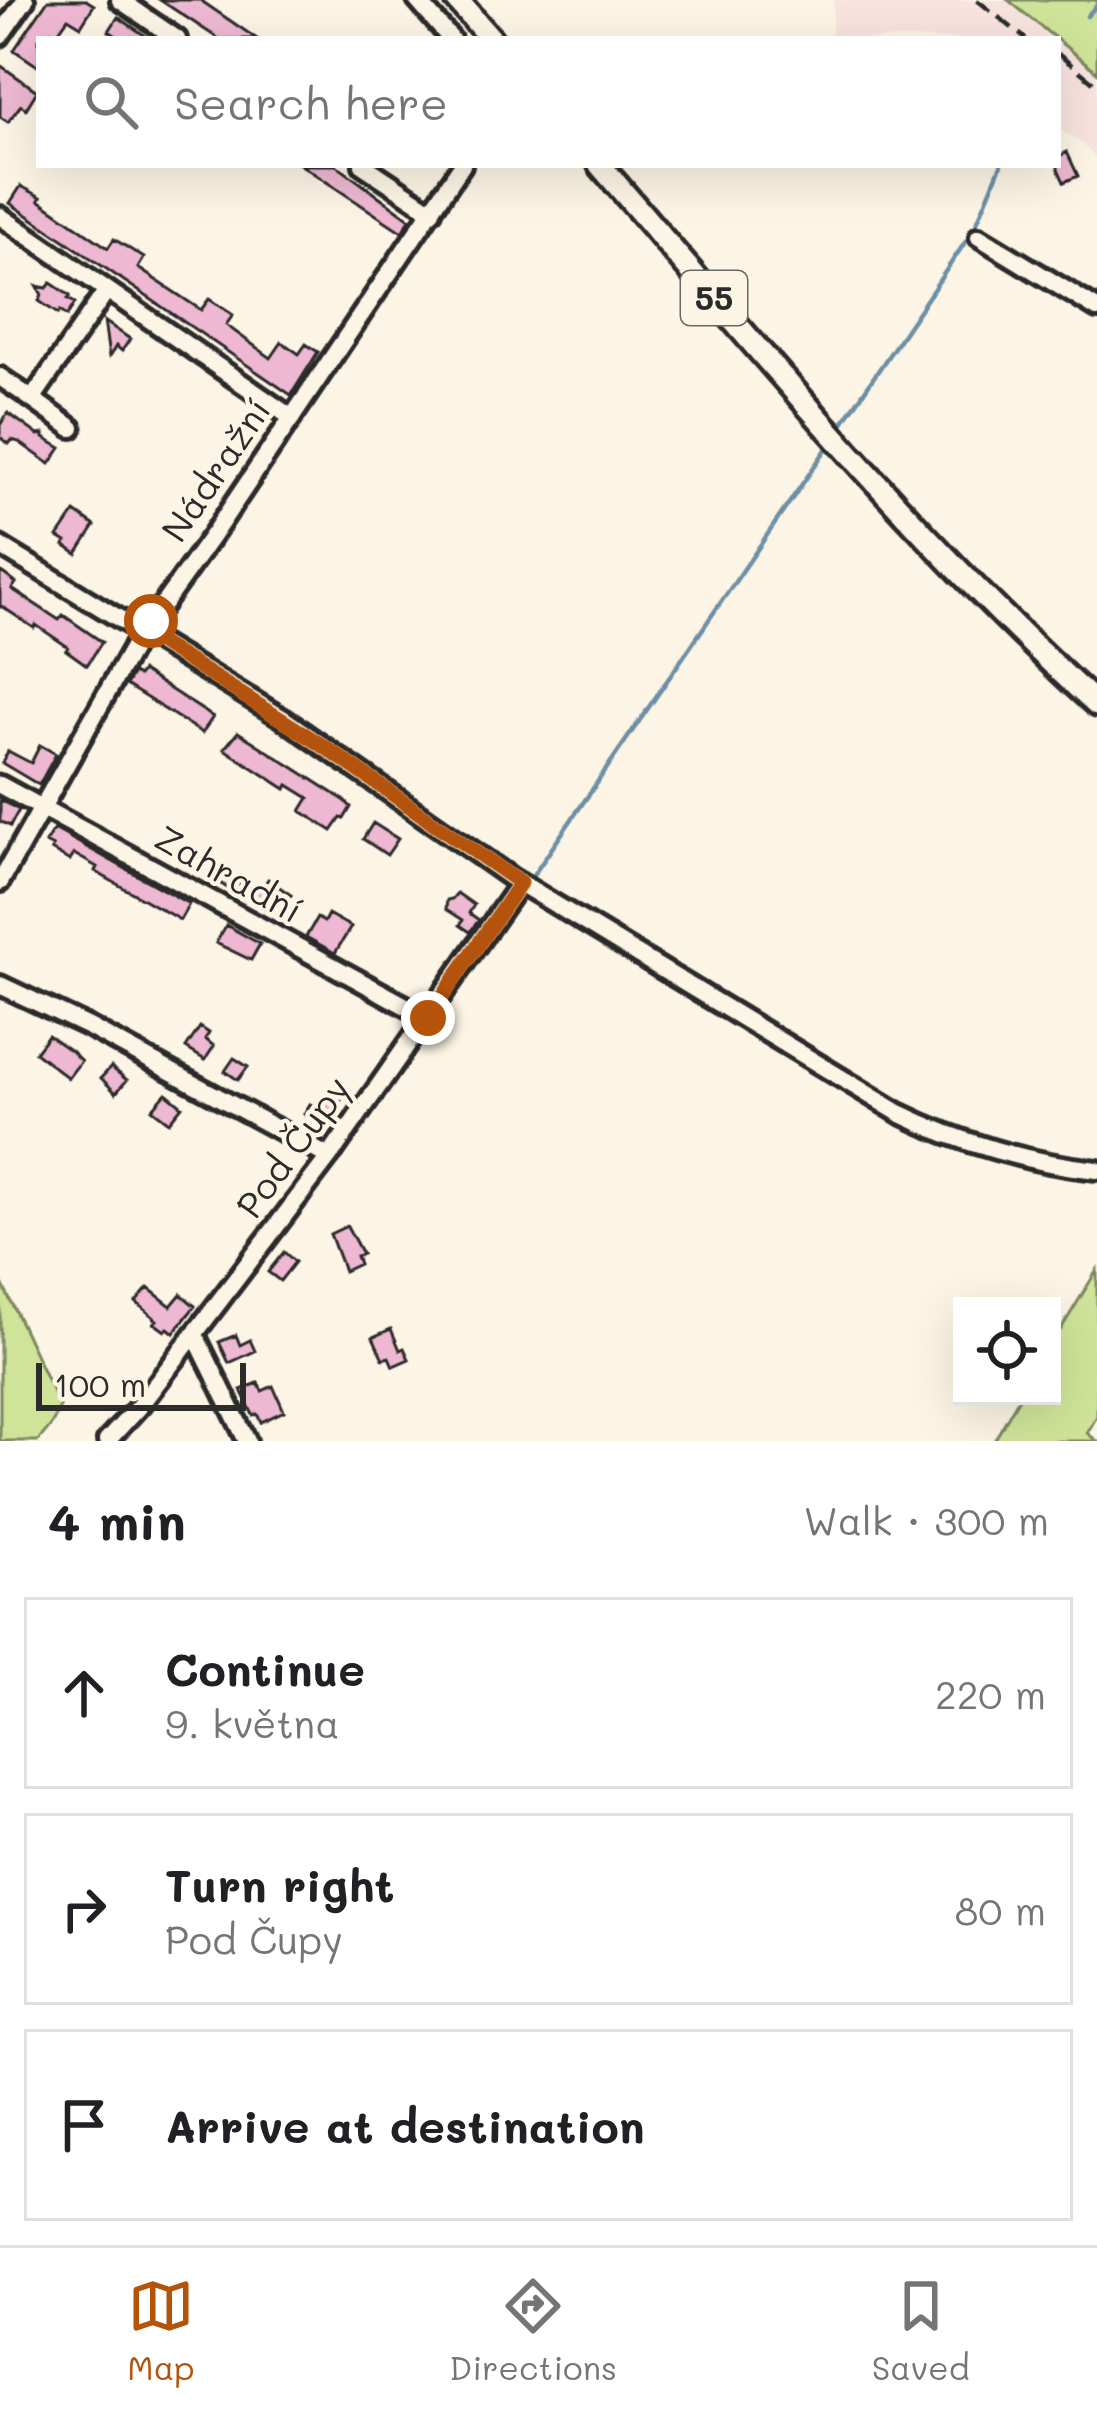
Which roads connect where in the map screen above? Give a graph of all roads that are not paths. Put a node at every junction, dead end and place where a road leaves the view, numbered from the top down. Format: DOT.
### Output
graph roads {
  1 [pos="25,0"];
  2 [pos="120,0"];
  3 [pos="417,0"];
  4 [pos="458,0"];
  5 [pos="0,36"];
  6 [pos="173,36"];
  7 [pos="448,36"];
  8 [pos="488,36"];
  9 [pos="367,168"];
  10 [pos="460,168"];
  11 [pos="603,168"];
  12 [pos="432,212"];
  13 [pos="0,216"];
  14 [pos="979,237"];
  15 [pos="107,290"];
  16 [pos="1097,309"];
  17 [pos="0,377"];
  18 [pos="32,399"];
  19 [pos="292,418"];
  20 [pos="72,428"];
  21 [pos="0,546"];
  22 [pos="142,632"];
  23 [pos="1097,705"];
  24 [pos="0,785"];
  25 [pos="41,808"];
  26 [pos="0,882"];
  27 [pos="520,883"];
  28 [pos="0,985"];
  29 [pos="428,1018"];
  30 [pos="329,1157"];
  31 [pos="1097,1170"];
  32 [pos="194,1335"];
  33 [pos="107,1441"];
  34 [pos="247,1441"];
  1 -- 5 [label="street"];
  2 -- 6 [label="street"];
  3 -- 7 [label="street"];
  4 -- 8 [label="main road"];
  9 -- 12 [label="street"];
  10 -- 12 [label="street, Nádražní"];
  11 -- 23 [label="main road, 55"];
  12 -- 19 [label="street, Nádražní"];
  13 -- 15 [label="street"];
  14 -- 16 [label="street"];
  15 -- 18 [label="street"];
  15 -- 19 [label="street"];
  17 -- 18 [label="street"];
  18 -- 20 [label="street"];
  19 -- 22 [label="street, Nádražní"];
  21 -- 22 [label="street"];
  22 -- 25 [label="street, Nádražní"];
  22 -- 27 [label="street"];
  24 -- 25 [label="street, Zahradní"];
  25 -- 26 [label="street, Nádražní"];
  25 -- 29 [label="street, Zahradní"];
  27 -- 29 [label="street, Pod Čupy"];
  27 -- 31 [label="street"];
  28 -- 30 [label="street"];
  29 -- 30 [label="street, Pod Čupy"];
  30 -- 32 [label="street, Pod Čupy"];
  32 -- 33 [label="street, Pod Čupy"];
  32 -- 34 [label="street"];
}
